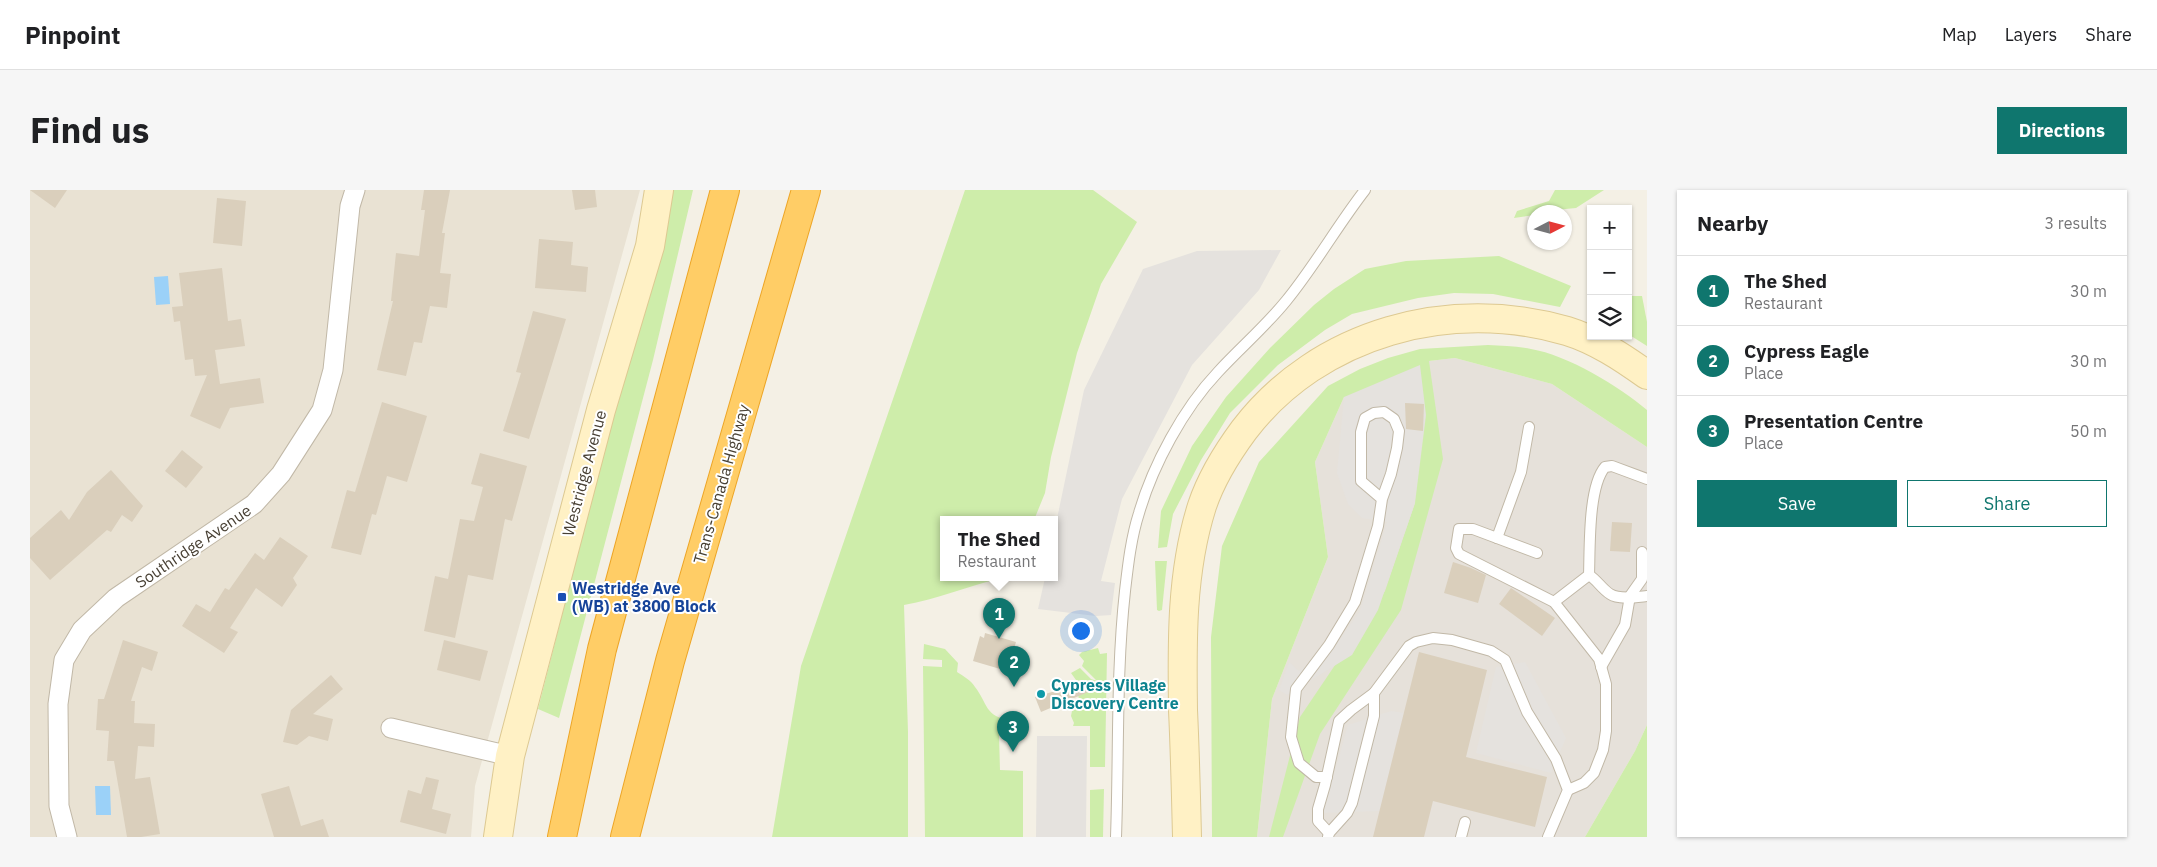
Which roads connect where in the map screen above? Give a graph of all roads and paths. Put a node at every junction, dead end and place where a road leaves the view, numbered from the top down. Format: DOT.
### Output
graph roads {
  1 [pos="355,190"];
  2 [pos="660,190"];
  3 [pos="724,190"];
  4 [pos="806,190"];
  5 [pos="1365,190"];
  6 [pos="1647,375"];
  7 [pos="1529,427"];
  8 [pos="1647,478"];
  9 [pos="1382,499"];
  10 [pos="1497,538"];
  11 [pos="1642,552"];
  12 [pos="1537,553"];
  13 [pos="1589,575"];
  14 [pos="1647,596"];
  15 [pos="1630,598"];
  16 [pos="1554,602"];
  17 [pos="602,649"];
  18 [pos="1601,667"];
  19 [pos="1374,694"];
  20 [pos="391,728"];
  21 [pos="510,756"];
  22 [pos="1327,777"];
  23 [pos="1568,790"];
  24 [pos="1465,822"];
  25 [pos="1328,835"];
  26 [pos="67,837"];
  27 [pos="498,837"];
  28 [pos="543,837"];
  29 [pos="562,837"];
  30 [pos="625,837"];
  31 [pos="1116,837"];
  32 [pos="1187,837"];
  33 [pos="1461,837"];
  34 [pos="1548,837"];
  1 -- 26 [label="street, Southridge Avenue"];
  2 -- 21 [label="street, Westridge Avenue"];
  3 -- 17 [label="highway"];
  4 -- 30 [label="highway, Trans-Canada Highway"];
  5 -- 31 [label="lane"];
  6 -- 32 [label="street"];
  7 -- 10 [label="lane"];
  8 -- 13 [label="lane"];
  9 -- 9 [label="lane"];
  9 -- 22 [label="lane"];
  10 -- 12 [label="lane"];
  10 -- 16 [label="lane"];
  11 -- 15 [label="lane"];
  13 -- 15 [label="lane"];
  13 -- 16 [label="lane"];
  14 -- 15 [label="lane"];
  15 -- 18 [label="lane"];
  16 -- 18 [label="lane"];
  17 -- 28 [label="highway"];
  17 -- 29 [label="highway"];
  18 -- 23 [label="lane"];
  19 -- 22 [label="lane"];
  19 -- 23 [label="lane"];
  19 -- 25 [label="lane"];
  20 -- 21 [label="street"];
  21 -- 27 [label="street, Westridge Avenue"];
  22 -- 25 [label="lane"];
  23 -- 34 [label="lane"];
  24 -- 33 [label="lane"];
}
